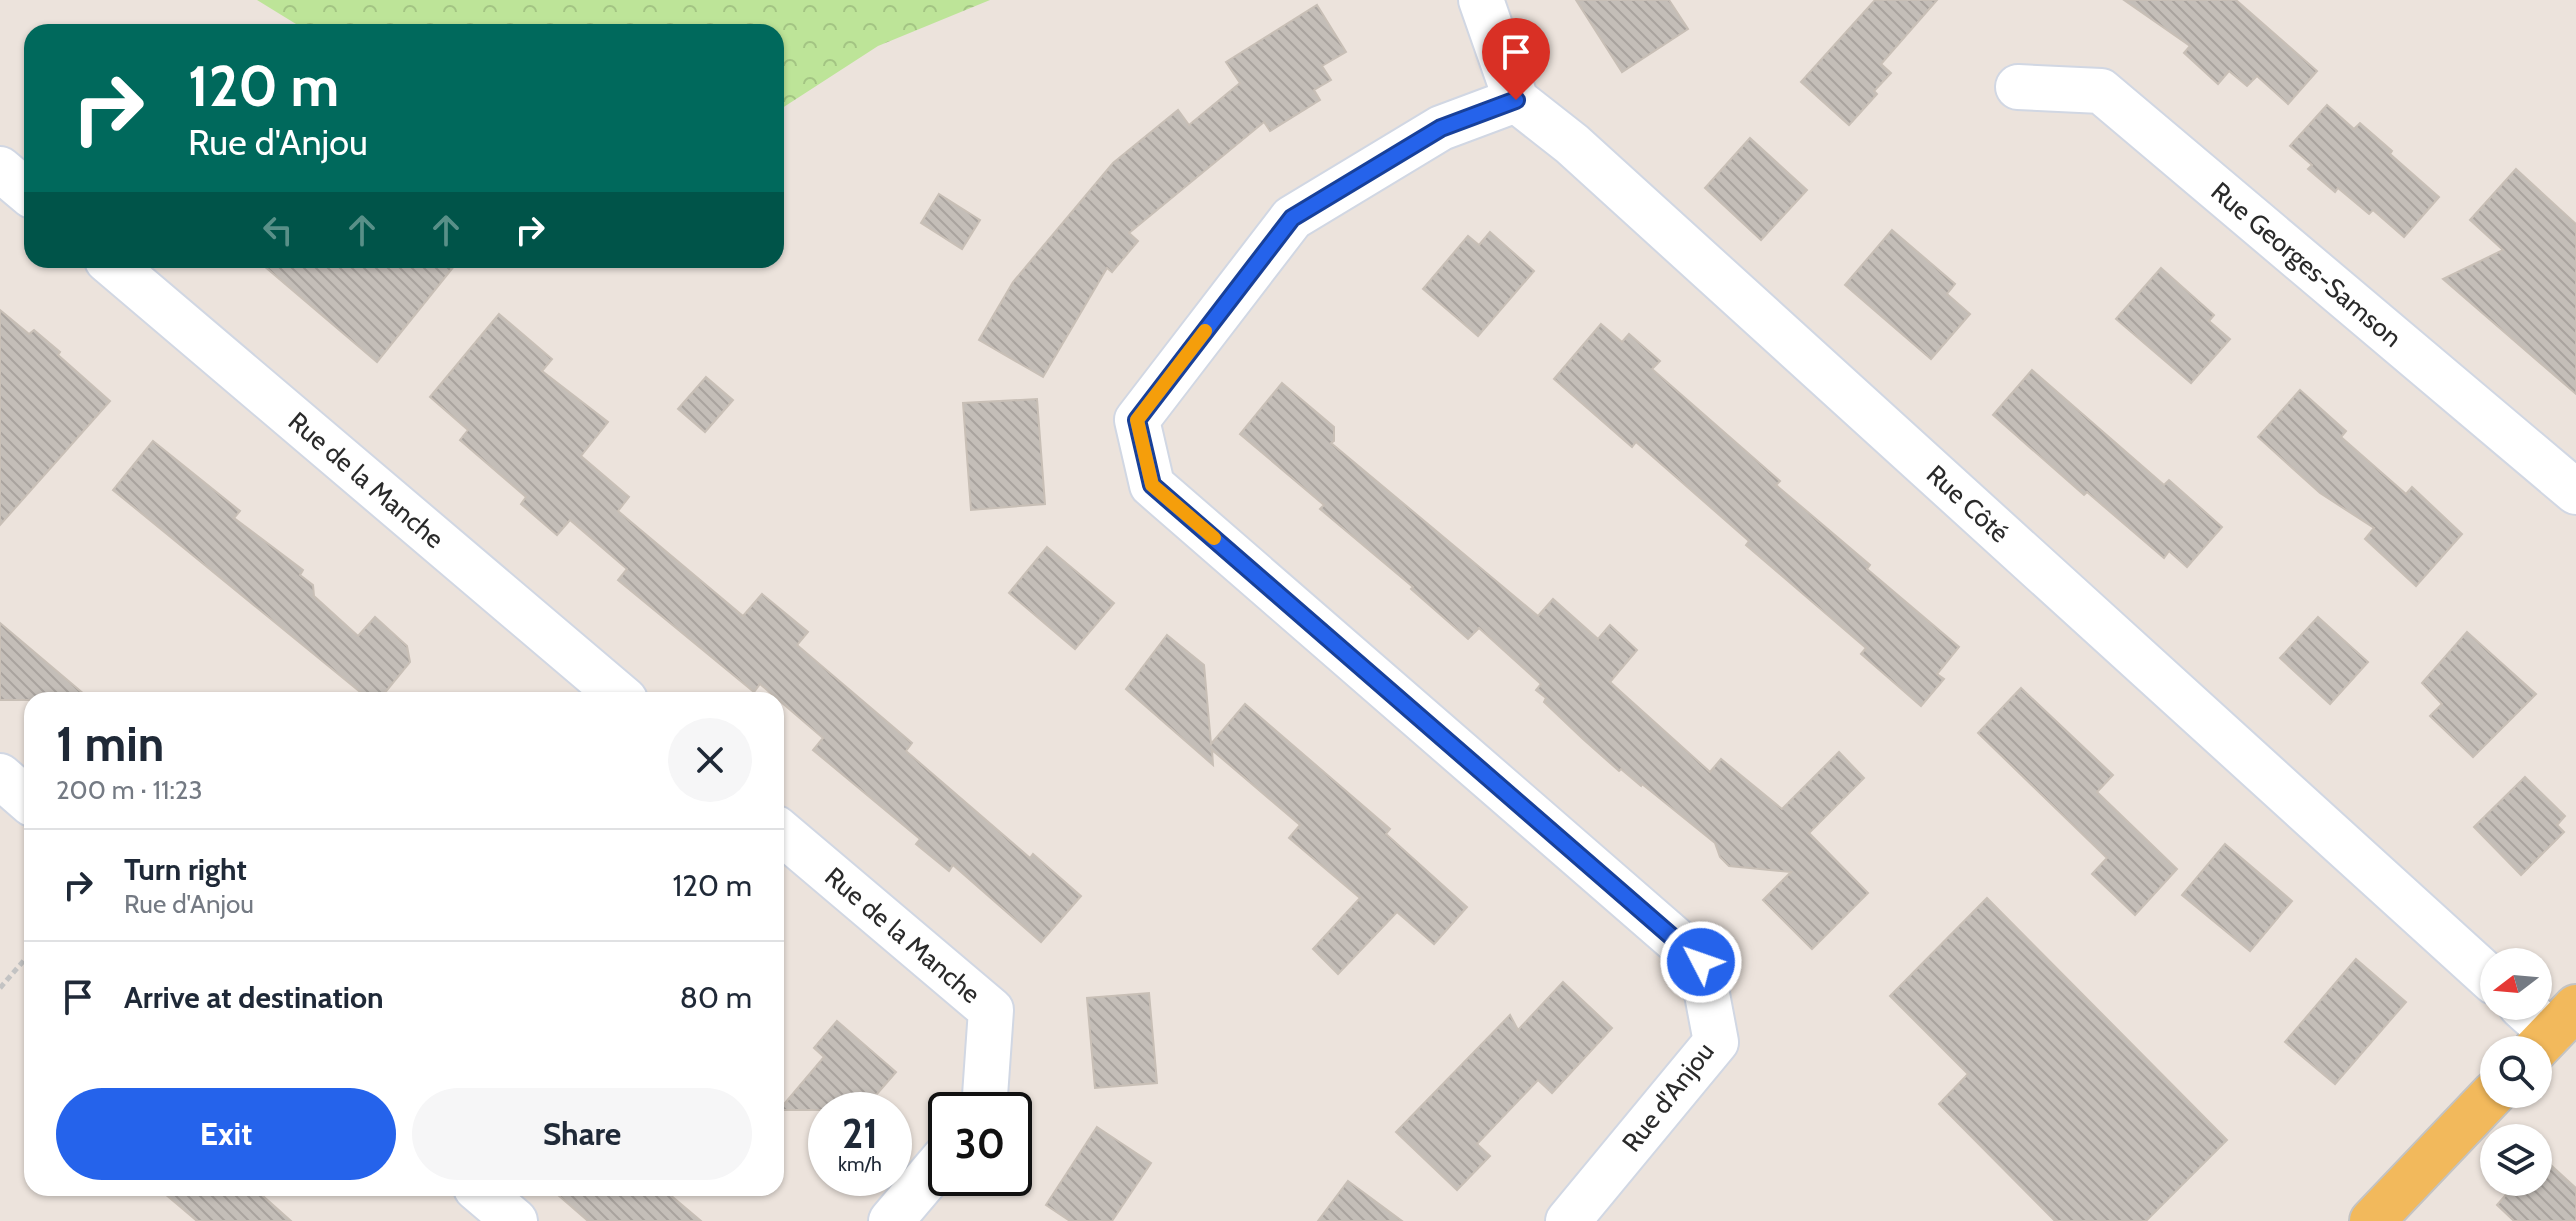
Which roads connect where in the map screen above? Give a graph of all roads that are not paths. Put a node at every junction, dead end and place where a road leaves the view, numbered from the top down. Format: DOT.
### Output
graph roads {
  1 [pos="1481,0"];
  2 [pos="2018,87"];
  3 [pos="1516,100"];
  4 [pos="0,169"];
  5 [pos="24,189"];
  6 [pos="116,268"];
  7 [pos="2576,492"];
  8 [pos="616,692"];
  9 [pos="0,776"];
  10 [pos="24,797"];
  11 [pos="784,835"];
  12 [pos="2480,969"];
  13 [pos="985,1092"];
  14 [pos="2480,1108"];
  15 [pos="928,1177"];
  16 [pos="485,1196"];
  17 [pos="515,1221"];
  18 [pos="891,1221"];
  19 [pos="1568,1221"];
  20 [pos="2372,1221"];
  1 -- 3 [label="street"];
  2 -- 7 [label="street, Rue Georges-Samson"];
  3 -- 12 [label="street, Rue Côté"];
  3 -- 19 [label="street, Rue d'Anjou"];
  4 -- 5 [label="street"];
  6 -- 8 [label="street, Rue de la Manche"];
  9 -- 10 [label="street"];
  11 -- 13 [label="street, Rue de la Manche"];
  14 -- 20 [label="main road"];
  15 -- 18 [label="street"];
  16 -- 17 [label="street"];
}
